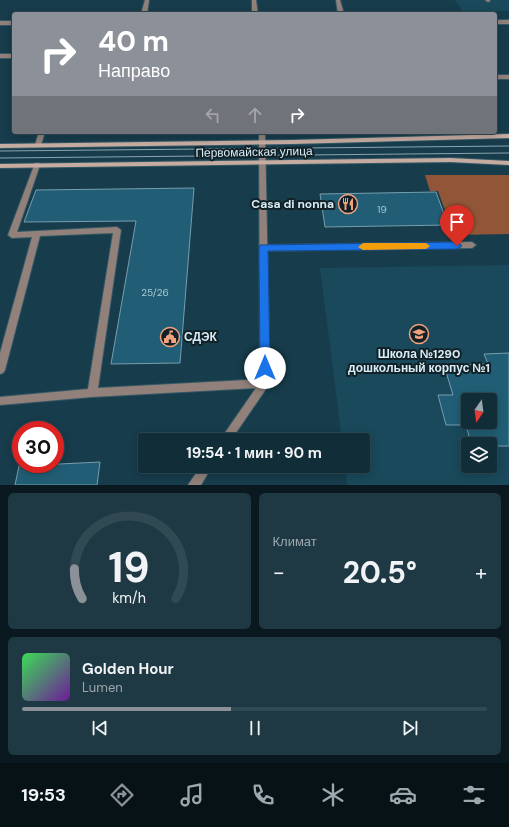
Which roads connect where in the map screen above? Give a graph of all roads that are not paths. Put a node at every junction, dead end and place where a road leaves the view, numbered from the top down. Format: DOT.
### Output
graph roads {
  1 [pos="148,0"];
  2 [pos="254,0"];
  3 [pos="338,0"];
  4 [pos="145,12"];
  5 [pos="255,12"];
  6 [pos="341,12"];
  7 [pos="497,22"];
  8 [pos="509,22"];
  9 [pos="0,23"];
  10 [pos="12,23"];
  11 [pos="0,56"];
  12 [pos="12,56"];
  13 [pos="497,77"];
  14 [pos="509,77"];
  15 [pos="41,134"];
  16 [pos="262,134"];
  17 [pos="509,136"];
  18 [pos="262,142"];
  19 [pos="38,145"];
  20 [pos="0,146"];
  21 [pos="262,162"];
  22 [pos="509,163"];
  23 [pos="37,165"];
  24 [pos="0,166"];
  25 [pos="37,234"];
  26 [pos="472,245"];
  27 [pos="264,248"];
  28 [pos="0,370"];
  29 [pos="265,383"];
  30 [pos="92,393"];
  31 [pos="0,401"];
  32 [pos="230,433"];
  33 [pos="202,473"];
  34 [pos="194,485"];
  1 -- 4 [label="street"];
  2 -- 5 [label="street"];
  3 -- 6 [label="street"];
  7 -- 8 [label="street"];
  9 -- 10 [label="street"];
  11 -- 12 [label="street"];
  13 -- 14 [label="street"];
  15 -- 19 [label="street"];
  16 -- 18 [label="street"];
  17 -- 18 [label="main road, Первомайская улица"];
  18 -- 19 [label="main road, Первомайская улица"];
  18 -- 21 [label="street"];
  19 -- 20 [label="main road, Первомайская улица"];
  21 -- 22 [label="main road, Первомайская улица"];
  21 -- 23 [label="main road, Первомайская улица"];
  21 -- 27 [label="street"];
  23 -- 24 [label="main road, Первомайская улица"];
  23 -- 25 [label="street"];
  25 -- 28 [label="street"];
  25 -- 30 [label="street"];
  26 -- 27 [label="street"];
  27 -- 29 [label="street"];
  29 -- 30 [label="street"];
  29 -- 32 [label="street"];
  30 -- 31 [label="street"];
  33 -- 34 [label="street"];
}
